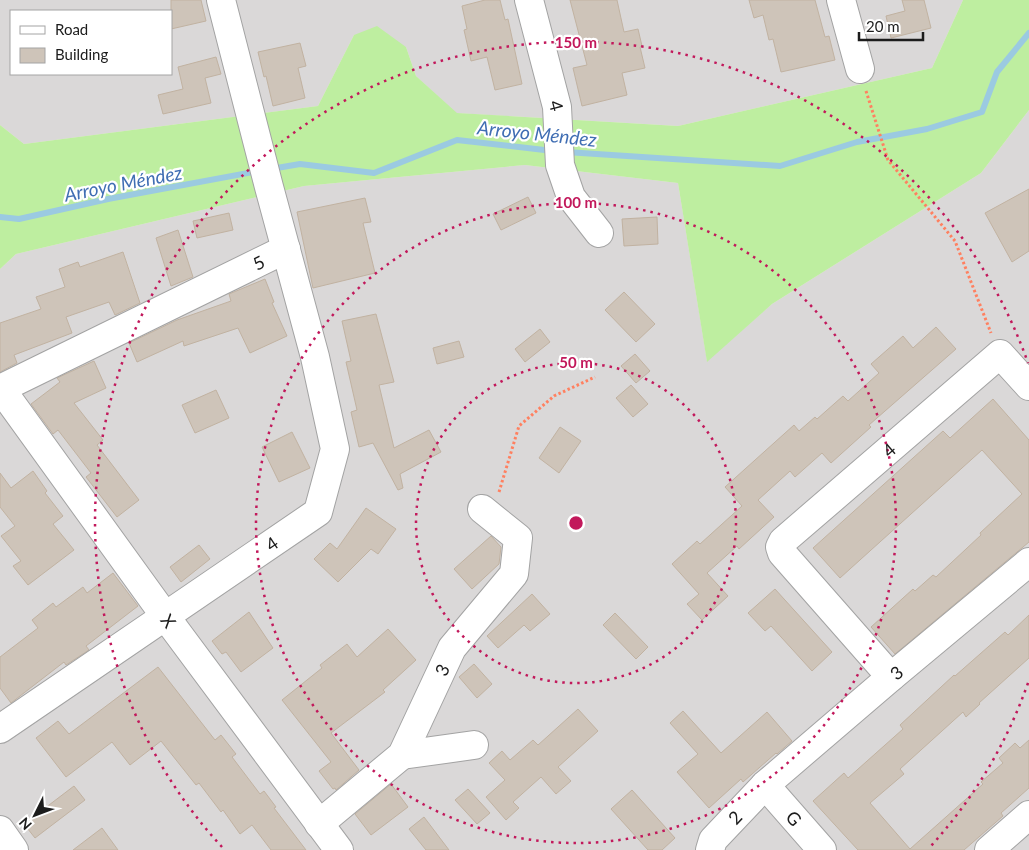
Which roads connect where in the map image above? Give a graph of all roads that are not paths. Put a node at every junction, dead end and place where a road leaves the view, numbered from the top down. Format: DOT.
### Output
graph roads {
  1 [pos="221,0"];
  2 [pos="529,0"];
  3 [pos="841,0"];
  4 [pos="860,70"];
  5 [pos="599,233"];
  6 [pos="286,249"];
  7 [pos="1029,386"];
  8 [pos="0,389"];
  9 [pos="487,513"];
  10 [pos="1029,562"];
  11 [pos="165,616"];
  12 [pos="891,677"];
  13 [pos="0,729"];
  14 [pos="474,745"];
  15 [pos="402,755"];
  16 [pos="765,785"];
  17 [pos="1029,815"];
  18 [pos="319,824"];
  19 [pos="0,830"];
  20 [pos="14,850"];
  21 [pos="339,850"];
  22 [pos="710,850"];
  23 [pos="822,850"];
  24 [pos="989,850"];
  1 -- 6 [label="street, 5"];
  2 -- 5 [label="street, 4"];
  3 -- 4 [label="street"];
  6 -- 8 [label="street, 5"];
  6 -- 11 [label="street, 4"];
  7 -- 12 [label="street, 4"];
  8 -- 11 [label="street, X"];
  9 -- 15 [label="street, 3"];
  10 -- 12 [label="street, 3"];
  11 -- 13 [label="street, 4"];
  11 -- 18 [label="street, X"];
  12 -- 16 [label="street, 3"];
  14 -- 15 [label="street"];
  15 -- 18 [label="street, 3"];
  16 -- 22 [label="street, 2"];
  16 -- 23 [label="street, G"];
  17 -- 24 [label="street"];
  18 -- 21 [label="street, X"];
  19 -- 20 [label="street"];
}
